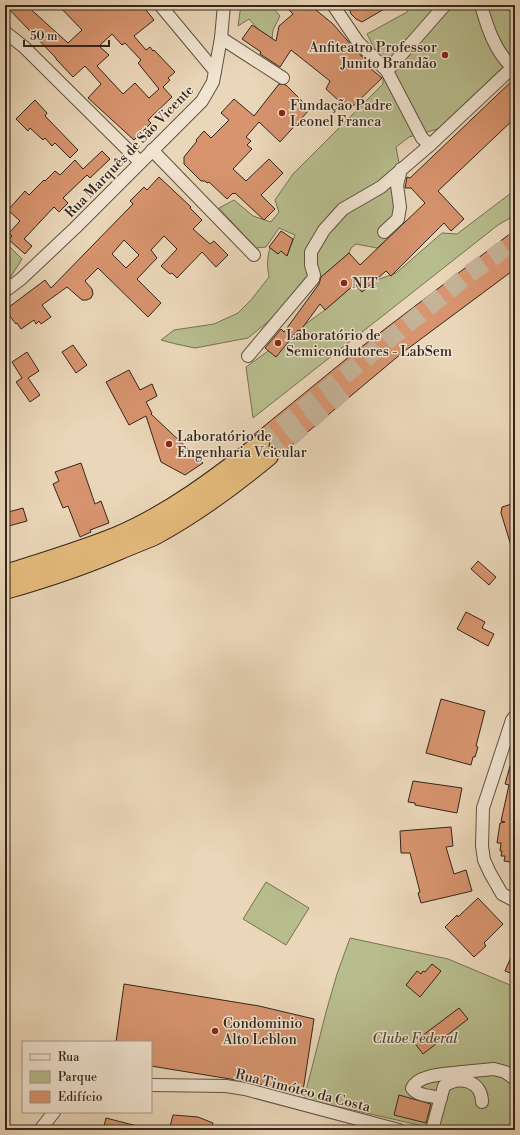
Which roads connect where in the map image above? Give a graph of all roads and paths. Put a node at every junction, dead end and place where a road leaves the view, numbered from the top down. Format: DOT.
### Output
graph roads {
  1 [pos="160,5"];
  2 [pos="224,5"];
  3 [pos="333,5"];
  4 [pos="445,5"];
  5 [pos="481,5"];
  6 [pos="5,32"];
  7 [pos="221,38"];
  8 [pos="514,66"];
  9 [pos="216,70"];
  10 [pos="387,71"];
  11 [pos="282,78"];
  12 [pos="430,145"];
  13 [pos="152,150"];
  14 [pos="140,162"];
  15 [pos="401,169"];
  16 [pos="384,232"];
  17 [pos="254,255"];
  18 [pos="5,291"];
  19 [pos="248,356"];
  20 [pos="5,574"];
  21 [pos="5,590"];
  22 [pos="515,716"];
  23 [pos="515,901"];
  24 [pos="460,1076"];
  25 [pos="515,1079"];
  26 [pos="152,1085"];
  27 [pos="441,1098"];
  28 [pos="482,1102"];
  29 [pos="53,1113"];
  30 [pos="40,1130"];
  31 [pos="399,1130"];
  32 [pos="432,1130"];
  1 -- 9 [label="street"];
  2 -- 7 [label="street, Rua Marquês de São Vicente"];
  3 -- 10 [label="street"];
  4 -- 10 [label="street"];
  5 -- 8 [label="street"];
  6 -- 14 [label="street"];
  7 -- 9 [label="street, Rua Marquês de São Vicente"];
  7 -- 11 [label="street"];
  8 -- 12 [label="street"];
  9 -- 13 [label="street, Rua Marquês de São Vicente"];
  10 -- 12 [label="street"];
  12 -- 15 [label="street"];
  13 -- 14 [label="street, Rua Marquês de São Vicente"];
  13 -- 17 [label="street"];
  14 -- 18 [label="street, Rua Marquês de São Vicente"];
  15 -- 16 [label="street"];
  15 -- 19 [label="street"];
  20 -- 21 [label="highway"];
  22 -- 23 [label="street"];
  24 -- 25 [label="street"];
  24 -- 27 [label="street"];
  24 -- 27 [label="street"];
  24 -- 28 [label="street"];
  26 -- 31 [label="street, Rua Timóteo da Costa"];
  27 -- 32 [label="street"];
  29 -- 30 [label="street"];
}
